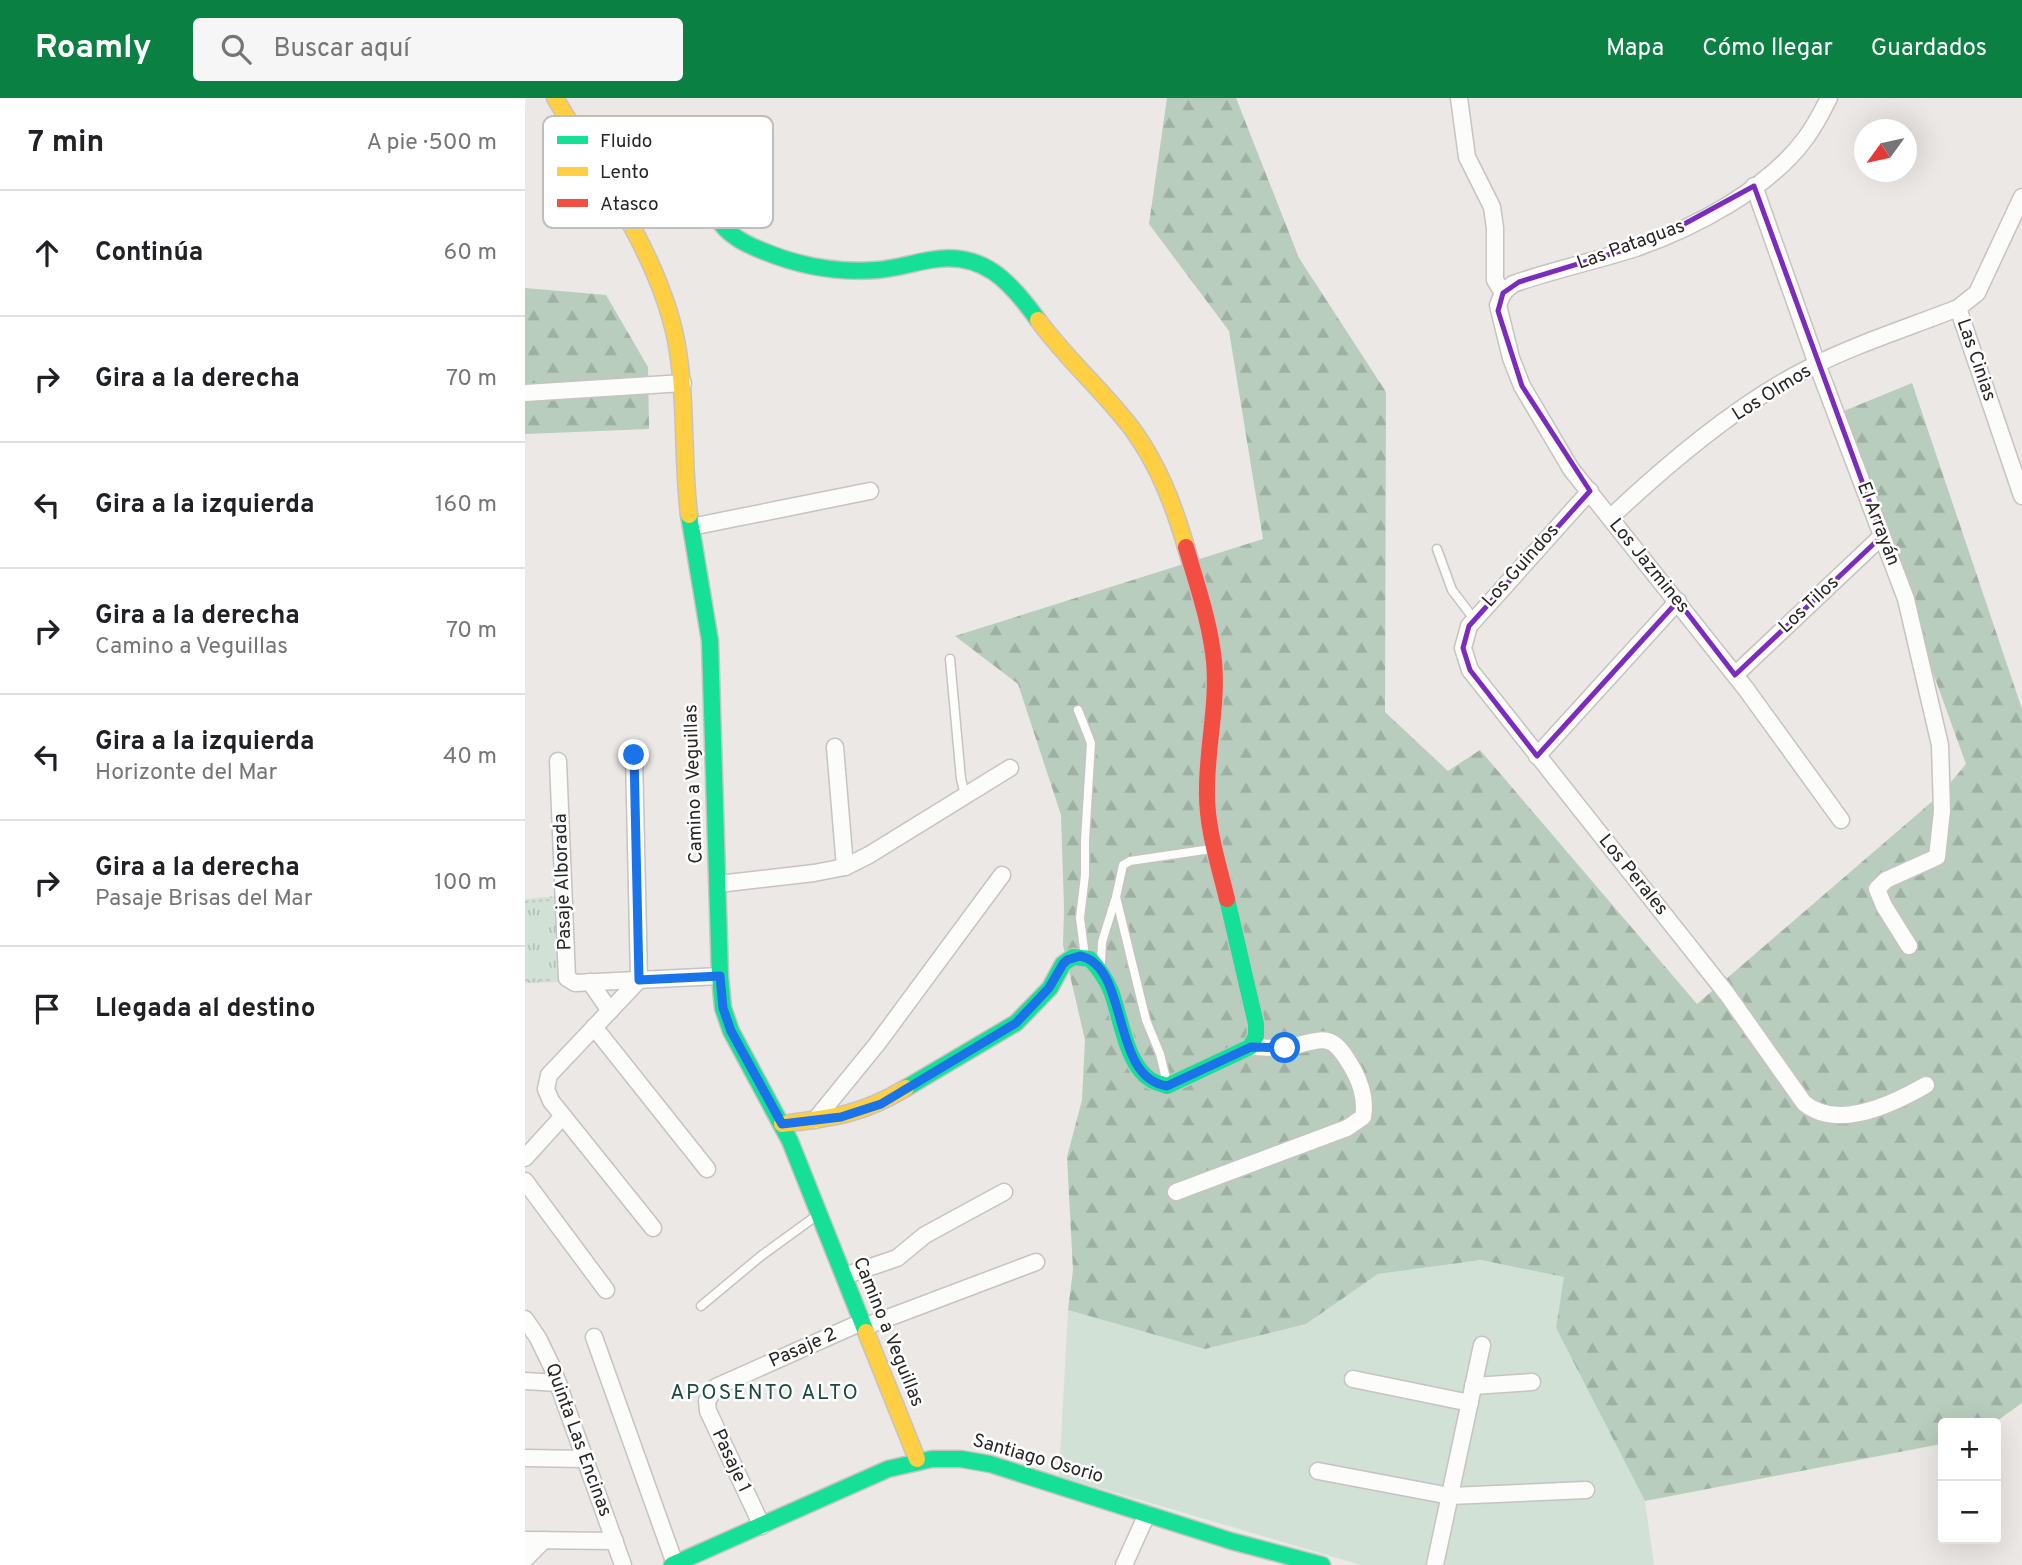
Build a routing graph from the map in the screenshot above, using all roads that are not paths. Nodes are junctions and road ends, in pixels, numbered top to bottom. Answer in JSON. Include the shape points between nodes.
{"nodes":[{"id":1,"x":555,"y":98,"type":"edge"},
{"id":2,"x":1459,"y":98,"type":"edge"},
{"id":3,"x":1829,"y":98,"type":"edge"},
{"id":4,"x":566,"y":116,"type":"edge"},
{"id":5,"x":1754,"y":186,"type":"junction"},
{"id":6,"x":2022,"y":197,"type":"edge"},
{"id":7,"x":630,"y":228,"type":"edge"},
{"id":8,"x":726,"y":228,"type":"edge"},
{"id":9,"x":1503,"y":293,"type":"junction"},
{"id":10,"x":1958,"y":308,"type":"junction"},
{"id":11,"x":1817,"y":363,"type":"junction"},
{"id":12,"x":683,"y":383,"type":"junction"},
{"id":13,"x":525,"y":393,"type":"edge"},
{"id":14,"x":1590,"y":491,"type":"junction"},
{"id":15,"x":870,"y":492,"type":"dead end"},
{"id":16,"x":2022,"y":496,"type":"edge"},
{"id":17,"x":1610,"y":518,"type":"junction"},
{"id":18,"x":691,"y":527,"type":"junction"},
{"id":19,"x":1882,"y":536,"type":"junction"},
{"id":20,"x":1437,"y":550,"type":"dead end"},
{"id":21,"x":1678,"y":601,"type":"junction"},
{"id":22,"x":1473,"y":620,"type":"junction"},
{"id":23,"x":1463,"y":648,"type":"joint"},
{"id":24,"x":950,"y":659,"type":"dead end"},
{"id":25,"x":1735,"y":675,"type":"junction"},
{"id":26,"x":1078,"y":710,"type":"dead end"},
{"id":27,"x":835,"y":747,"type":"dead end"},
{"id":28,"x":634,"y":755,"type":"dead end"},
{"id":29,"x":1537,"y":756,"type":"junction"},
{"id":30,"x":558,"y":761,"type":"dead end"},
{"id":31,"x":1010,"y":768,"type":"dead end"},
{"id":32,"x":965,"y":795,"type":"junction"},
{"id":33,"x":1842,"y":820,"type":"dead end"},
{"id":34,"x":1214,"y":848,"type":"junction"},
{"id":35,"x":845,"y":867,"type":"junction"},
{"id":36,"x":1002,"y":875,"type":"dead end"},
{"id":37,"x":718,"y":884,"type":"junction"},
{"id":38,"x":1116,"y":897,"type":"junction"},
{"id":39,"x":1909,"y":947,"type":"dead end"},
{"id":40,"x":1085,"y":957,"type":"junction"},
{"id":41,"x":1100,"y":970,"type":"junction"},
{"id":42,"x":720,"y":976,"type":"junction"},
{"id":43,"x":639,"y":980,"type":"junction"},
{"id":44,"x":590,"y":982,"type":"junction"},
{"id":45,"x":610,"y":1011,"type":"junction"},
{"id":46,"x":594,"y":1027,"type":"junction"},
{"id":47,"x":1251,"y":1047,"type":"junction"},
{"id":48,"x":1926,"y":1085,"type":"dead end"},
{"id":49,"x":1167,"y":1086,"type":"junction"},
{"id":50,"x":563,"y":1116,"type":"junction"},
{"id":51,"x":815,"y":1120,"type":"junction"},
{"id":52,"x":782,"y":1124,"type":"junction"},
{"id":53,"x":525,"y":1158,"type":"edge"},
{"id":54,"x":707,"y":1169,"type":"dead end"},
{"id":55,"x":525,"y":1181,"type":"edge"},
{"id":56,"x":1004,"y":1192,"type":"dead end"},
{"id":57,"x":1176,"y":1192,"type":"dead end"},
{"id":58,"x":819,"y":1214,"type":"junction"},
{"id":59,"x":653,"y":1228,"type":"dead end"},
{"id":60,"x":1036,"y":1262,"type":"dead end"},
{"id":61,"x":844,"y":1276,"type":"junction"},
{"id":62,"x":607,"y":1290,"type":"dead end"},
{"id":63,"x":701,"y":1306,"type":"dead end"},
{"id":64,"x":525,"y":1319,"type":"edge"},
{"id":65,"x":863,"y":1325,"type":"junction"},
{"id":66,"x":594,"y":1337,"type":"dead end"},
{"id":67,"x":1482,"y":1345,"type":"dead end"},
{"id":68,"x":1353,"y":1379,"type":"dead end"},
{"id":69,"x":525,"y":1381,"type":"edge"},
{"id":70,"x":1532,"y":1382,"type":"dead end"},
{"id":71,"x":558,"y":1383,"type":"junction"},
{"id":72,"x":1473,"y":1386,"type":"junction"},
{"id":73,"x":708,"y":1396,"type":"joint"},
{"id":74,"x":1470,"y":1403,"type":"junction"},
{"id":75,"x":525,"y":1458,"type":"edge"},
{"id":76,"x":585,"y":1459,"type":"junction"},
{"id":77,"x":917,"y":1460,"type":"junction"},
{"id":78,"x":1318,"y":1471,"type":"dead end"},
{"id":79,"x":1586,"y":1490,"type":"dead end"},
{"id":80,"x":1450,"y":1496,"type":"junction"},
{"id":81,"x":1147,"y":1514,"type":"junction"},
{"id":82,"x":762,"y":1526,"type":"junction"},
{"id":83,"x":525,"y":1539,"type":"edge"},
{"id":84,"x":544,"y":1540,"type":"junction"},
{"id":85,"x":615,"y":1541,"type":"junction"},
{"id":86,"x":525,"y":1559,"type":"edge"},
{"id":87,"x":673,"y":1564,"type":"edge"},
{"id":88,"x":623,"y":1565,"type":"edge"},
{"id":89,"x":1124,"y":1565,"type":"edge"},
{"id":90,"x":1322,"y":1565,"type":"edge"},
{"id":91,"x":1435,"y":1565,"type":"edge"}],
"edges":[{"from":1,"to":4,"type":"street","name":"Camino a Veguillas"},
{"from":2,"to":9,"type":"street","name":"Los Jazmines","via":[[1467,157],[1492,207],[1495,280]]},
{"from":3,"to":5,"type":"street","via":[[1804,141]]},
{"from":5,"to":9,"type":"street","name":"Las Pataguas","via":[[1697,222],[1653,241],[1519,282]]},
{"from":5,"to":11,"type":"street","name":"El Arrayán"},
{"from":6,"to":10,"type":"street","name":"Las Cinias","via":[[1977,293]]},
{"from":7,"to":12,"type":"street","name":"Camino a Veguillas","via":[[662,293]]},
{"from":8,"to":34,"type":"street","via":[[762,251],[802,264],[859,271],[956,257],[982,265],[1010,284],[1058,347],[1125,420],[1154,462],[1171,498],[1208,620],[1215,685],[1206,793]]},
{"from":9,"to":14,"type":"street","name":"Los Jazmines","via":[[1498,312],[1522,386],[1571,469]]},
{"from":10,"to":11,"type":"street","name":"Los Olmos"},
{"from":10,"to":16,"type":"street","name":"Las Cinias"},
{"from":11,"to":17,"type":"street","name":"Los Olmos","via":[[1693,445]]},
{"from":11,"to":19,"type":"street","name":"El Arrayán"},
{"from":12,"to":13,"type":"street"},
{"from":12,"to":18,"type":"street","name":"Camino a Veguillas"},
{"from":14,"to":17,"type":"street","name":"Los Jazmines"},
{"from":14,"to":22,"type":"street","name":"Los Guindos"},
{"from":15,"to":18,"type":"street"},
{"from":17,"to":21,"type":"street","name":"Los Jazmines"},
{"from":18,"to":37,"type":"street","name":"Camino a Veguillas","via":[[710,641]]},
{"from":19,"to":25,"type":"street","name":"Los Tilos"},
{"from":19,"to":39,"type":"street","name":"El Arrayán","via":[[1906,599],[1942,763],[1937,857],[1886,880],[1877,890]]},
{"from":20,"to":22,"type":"lane","via":[[1452,590]]},
{"from":21,"to":25,"type":"street","name":"Los Jazmines"},
{"from":21,"to":29,"type":"street"},
{"from":22,"to":23,"type":"street","name":"Los Guindos"},
{"from":23,"to":29,"type":"street","name":"Los Perales","via":[[1477,682]]},
{"from":24,"to":32,"type":"lane"},
{"from":25,"to":33,"type":"street","name":"Los Jazmines"},
{"from":26,"to":40,"type":"lane","via":[[1091,743],[1080,918]]},
{"from":27,"to":35,"type":"street"},
{"from":28,"to":43,"type":"street"},
{"from":29,"to":48,"type":"street","name":"Los Perales","via":[[1720,985],[1804,1103],[1819,1113],[1844,1114],[1888,1104]]},
{"from":30,"to":44,"type":"street","name":"Pasaje Alborada","via":[[566,975],[572,982]]},
{"from":31,"to":32,"type":"street"},
{"from":32,"to":35,"type":"street"},
{"from":34,"to":38,"type":"lane","via":[[1130,861],[1123,866]]},
{"from":34,"to":47,"type":"street","via":[[1256,1024]]},
{"from":35,"to":37,"type":"street"},
{"from":36,"to":51,"type":"street"},
{"from":37,"to":42,"type":"street","name":"Camino a Veguillas"},
{"from":38,"to":41,"type":"lane","via":[[1102,942]]},
{"from":38,"to":49,"type":"lane"},
{"from":40,"to":41,"type":"street"},
{"from":40,"to":51,"type":"street","via":[[1073,957],[1063,964],[1049,988],[1003,1033],[871,1108]]},
{"from":41,"to":49,"type":"street","via":[[1138,1068],[1153,1082]]},
{"from":42,"to":43,"type":"street"},
{"from":42,"to":52,"type":"street","name":"Camino a Veguillas","via":[[731,1031]]},
{"from":43,"to":44,"type":"street"},
{"from":43,"to":45,"type":"street"},
{"from":44,"to":45,"type":"street"},
{"from":45,"to":46,"type":"street"},
{"from":46,"to":50,"type":"street","via":[[547,1079],[547,1095]]},
{"from":46,"to":54,"type":"street"},
{"from":47,"to":49,"type":"street"},
{"from":47,"to":57,"type":"street","via":[[1285,1048],[1313,1039],[1332,1041],[1342,1049],[1356,1076],[1366,1102],[1363,1118]]},
{"from":50,"to":53,"type":"street"},
{"from":50,"to":59,"type":"street"},
{"from":51,"to":52,"type":"street"},
{"from":52,"to":58,"type":"street","name":"Camino a Veguillas"},
{"from":55,"to":62,"type":"street"},
{"from":56,"to":61,"type":"street","via":[[925,1235],[897,1258]]},
{"from":58,"to":61,"type":"street","name":"Camino a Veguillas"},
{"from":58,"to":63,"type":"lane"},
{"from":60,"to":65,"type":"street","name":"Pasaje 2"},
{"from":61,"to":65,"type":"street","name":"Camino a Veguillas"},
{"from":64,"to":71,"type":"street","name":"Quinta Las Encinas"},
{"from":65,"to":73,"type":"street","name":"Pasaje 2","via":[[716,1387]]},
{"from":65,"to":77,"type":"street","name":"Camino a Veguillas"},
{"from":66,"to":87,"type":"street"},
{"from":67,"to":72,"type":"street"},
{"from":68,"to":74,"type":"street"},
{"from":69,"to":71,"type":"street"},
{"from":70,"to":72,"type":"street"},
{"from":71,"to":76,"type":"street","name":"Quinta Las Encinas"},
{"from":72,"to":74,"type":"street"},
{"from":73,"to":82,"type":"street","name":"Pasaje 1","via":[[708,1411]]},
{"from":74,"to":80,"type":"street"},
{"from":75,"to":76,"type":"street"},
{"from":76,"to":85,"type":"street","name":"Quinta Las Encinas"},
{"from":77,"to":81,"type":"street","name":"Santiago Osorio","via":[[981,1461]]},
{"from":77,"to":82,"type":"street","name":"Santiago Osorio"},
{"from":78,"to":80,"type":"street"},
{"from":79,"to":80,"type":"street"},
{"from":80,"to":91,"type":"street"},
{"from":81,"to":89,"type":"street"},
{"from":81,"to":90,"type":"street","name":"Santiago Osorio"},
{"from":82,"to":87,"type":"street","name":"Santiago Osorio"},
{"from":83,"to":84,"type":"street"},
{"from":84,"to":85,"type":"street"},
{"from":84,"to":86,"type":"street"},
{"from":85,"to":88,"type":"street","name":"Quinta Las Encinas"}]}
